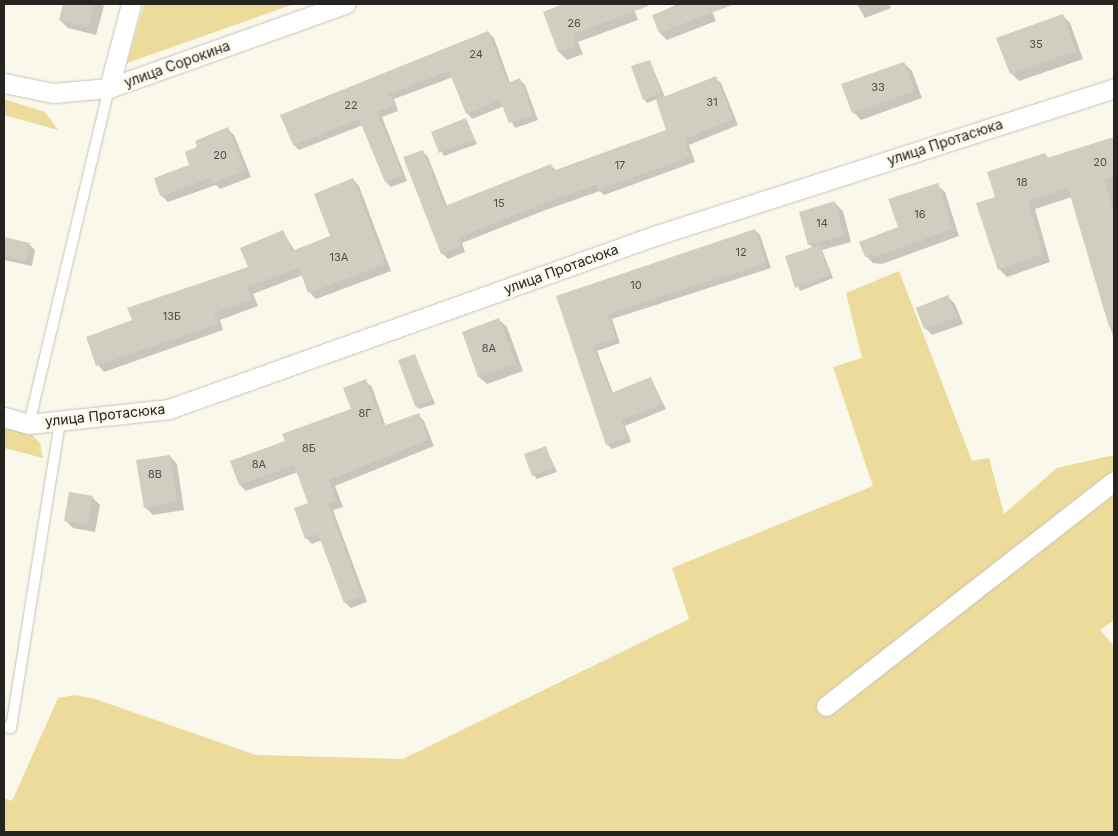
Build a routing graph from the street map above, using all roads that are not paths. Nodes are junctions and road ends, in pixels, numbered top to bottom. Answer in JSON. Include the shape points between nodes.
{"nodes":[{"id":1,"x":131,"y":4,"type":"edge"},
{"id":2,"x":344,"y":4,"type":"edge"},
{"id":3,"x":4,"y":83,"type":"edge"},
{"id":4,"x":109,"y":88,"type":"junction"},
{"id":5,"x":1114,"y":88,"type":"edge"},
{"id":6,"x":4,"y":417,"type":"edge"},
{"id":7,"x":60,"y":420,"type":"junction"},
{"id":8,"x":29,"y":424,"type":"junction"},
{"id":9,"x":1114,"y":481,"type":"edge"},
{"id":10,"x":826,"y":706,"type":"dead end"},
{"id":11,"x":4,"y":727,"type":"edge"}],
"edges":[{"from":1,"to":4,"type":"street"},
{"from":2,"to":4,"type":"street","name":"улица Сорокина"},
{"from":3,"to":4,"type":"street","name":"улица Сорокина","via":[[53,93]]},
{"from":4,"to":8,"type":"lane"},
{"from":5,"to":7,"type":"street","name":"улица Протасюка","via":[[654,236],[169,409]]},
{"from":6,"to":8,"type":"street","name":"улица Протасюка"},
{"from":7,"to":8,"type":"street","name":"улица Протасюка"},
{"from":7,"to":11,"type":"lane","via":[[11,728]]},
{"from":9,"to":10,"type":"street"}]}
